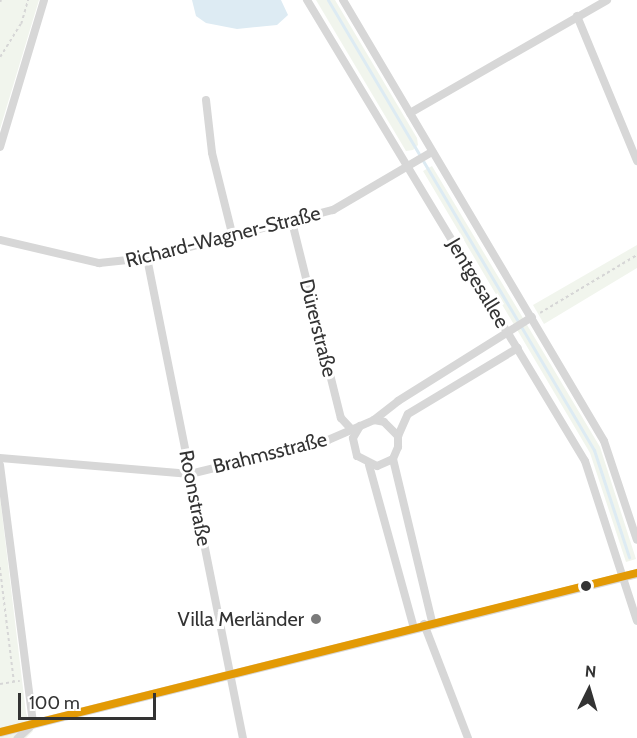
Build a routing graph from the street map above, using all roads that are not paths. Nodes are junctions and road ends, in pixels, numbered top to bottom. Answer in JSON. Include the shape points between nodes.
{"nodes":[{"id":1,"x":44,"y":0,"type":"edge"},
{"id":2,"x":307,"y":0,"type":"edge"},
{"id":3,"x":343,"y":0,"type":"edge"},
{"id":4,"x":607,"y":0,"type":"edge"},
{"id":5,"x":577,"y":16,"type":"junction"},
{"id":6,"x":206,"y":100,"type":"dead end"},
{"id":7,"x":410,"y":113,"type":"junction"},
{"id":8,"x":0,"y":147,"type":"edge"},
{"id":9,"x":432,"y":152,"type":"junction"},
{"id":10,"x":637,"y":161,"type":"edge"},
{"id":11,"x":407,"y":168,"type":"junction"},
{"id":12,"x":292,"y":222,"type":"junction"},
{"id":13,"x":233,"y":237,"type":"junction"},
{"id":14,"x":0,"y":240,"type":"edge"},
{"id":15,"x":147,"y":258,"type":"junction"},
{"id":16,"x":532,"y":317,"type":"junction"},
{"id":17,"x":508,"y":332,"type":"junction"},
{"id":18,"x":518,"y":348,"type":"junction"},
{"id":19,"x":375,"y":420,"type":"junction"},
{"id":20,"x":356,"y":428,"type":"junction"},
{"id":21,"x":398,"y":436,"type":"junction"},
{"id":22,"x":0,"y":458,"type":"edge"},
{"id":23,"x":393,"y":459,"type":"junction"},
{"id":24,"x":0,"y":465,"type":"edge"},
{"id":25,"x":369,"y":465,"type":"junction"},
{"id":26,"x":190,"y":474,"type":"junction"},
{"id":27,"x":637,"y":540,"type":"edge"},
{"id":28,"x":637,"y":573,"type":"edge"},
{"id":29,"x":623,"y":577,"type":"junction"},
{"id":30,"x":637,"y":621,"type":"edge"},
{"id":31,"x":423,"y":625,"type":"junction"},
{"id":32,"x":230,"y":673,"type":"junction"},
{"id":33,"x":33,"y":724,"type":"junction"},
{"id":34,"x":0,"y":732,"type":"edge"},
{"id":35,"x":18,"y":738,"type":"edge"},
{"id":36,"x":243,"y":738,"type":"edge"},
{"id":37,"x":468,"y":738,"type":"edge"}],
"edges":[{"from":1,"to":8,"type":"street"},
{"from":2,"to":11,"type":"street","name":"Jentgesallee"},
{"from":3,"to":7,"type":"street","name":"Jentgesallee"},
{"from":4,"to":5,"type":"street"},
{"from":5,"to":7,"type":"street"},
{"from":5,"to":10,"type":"street"},
{"from":6,"to":13,"type":"street","via":[[212,153]]},
{"from":7,"to":9,"type":"street","name":"Jentgesallee"},
{"from":9,"to":11,"type":"street","name":"Richard-Wagner-Straße"},
{"from":9,"to":16,"type":"street","name":"Jentgesallee"},
{"from":11,"to":12,"type":"street","name":"Richard-Wagner-Straße","via":[[333,210]]},
{"from":11,"to":17,"type":"street","name":"Jentgesallee"},
{"from":12,"to":13,"type":"street","name":"Richard-Wagner-Straße"},
{"from":12,"to":20,"type":"street","name":"Dürerstraße","via":[[341,418]]},
{"from":13,"to":15,"type":"street","name":"Richard-Wagner-Straße"},
{"from":14,"to":15,"type":"street","name":"Richard-Wagner-Straße","via":[[99,262]]},
{"from":15,"to":26,"type":"street","name":"Roonstraße"},
{"from":16,"to":17,"type":"street"},
{"from":16,"to":27,"type":"street","name":"Jentgesallee","via":[[604,441]]},
{"from":17,"to":18,"type":"street","name":"Jentgesallee"},
{"from":17,"to":19,"type":"street","via":[[398,401]]},
{"from":18,"to":21,"type":"street","via":[[408,414]]},
{"from":18,"to":29,"type":"street","name":"Jentgesallee","via":[[585,461]]},
{"from":19,"to":20,"type":"street"},
{"from":19,"to":21,"type":"street","via":[[384,422]]},
{"from":20,"to":25,"type":"street","via":[[353,447]]},
{"from":20,"to":26,"type":"street","name":"Brahmsstraße"},
{"from":21,"to":23,"type":"street"},
{"from":22,"to":26,"type":"street","name":"Brahmsstraße"},
{"from":23,"to":25,"type":"street","via":[[384,465]]},
{"from":23,"to":31,"type":"street"},
{"from":24,"to":33,"type":"street"},
{"from":25,"to":31,"type":"street"},
{"from":26,"to":32,"type":"street","name":"Roonstraße"},
{"from":28,"to":29,"type":"street"},
{"from":29,"to":30,"type":"street","name":"Jentgesallee"},
{"from":29,"to":31,"type":"street"},
{"from":31,"to":32,"type":"street"},
{"from":31,"to":37,"type":"street"},
{"from":32,"to":33,"type":"street"},
{"from":32,"to":36,"type":"street","name":"Roonstraße"},
{"from":33,"to":34,"type":"street"},
{"from":33,"to":35,"type":"street"}]}
